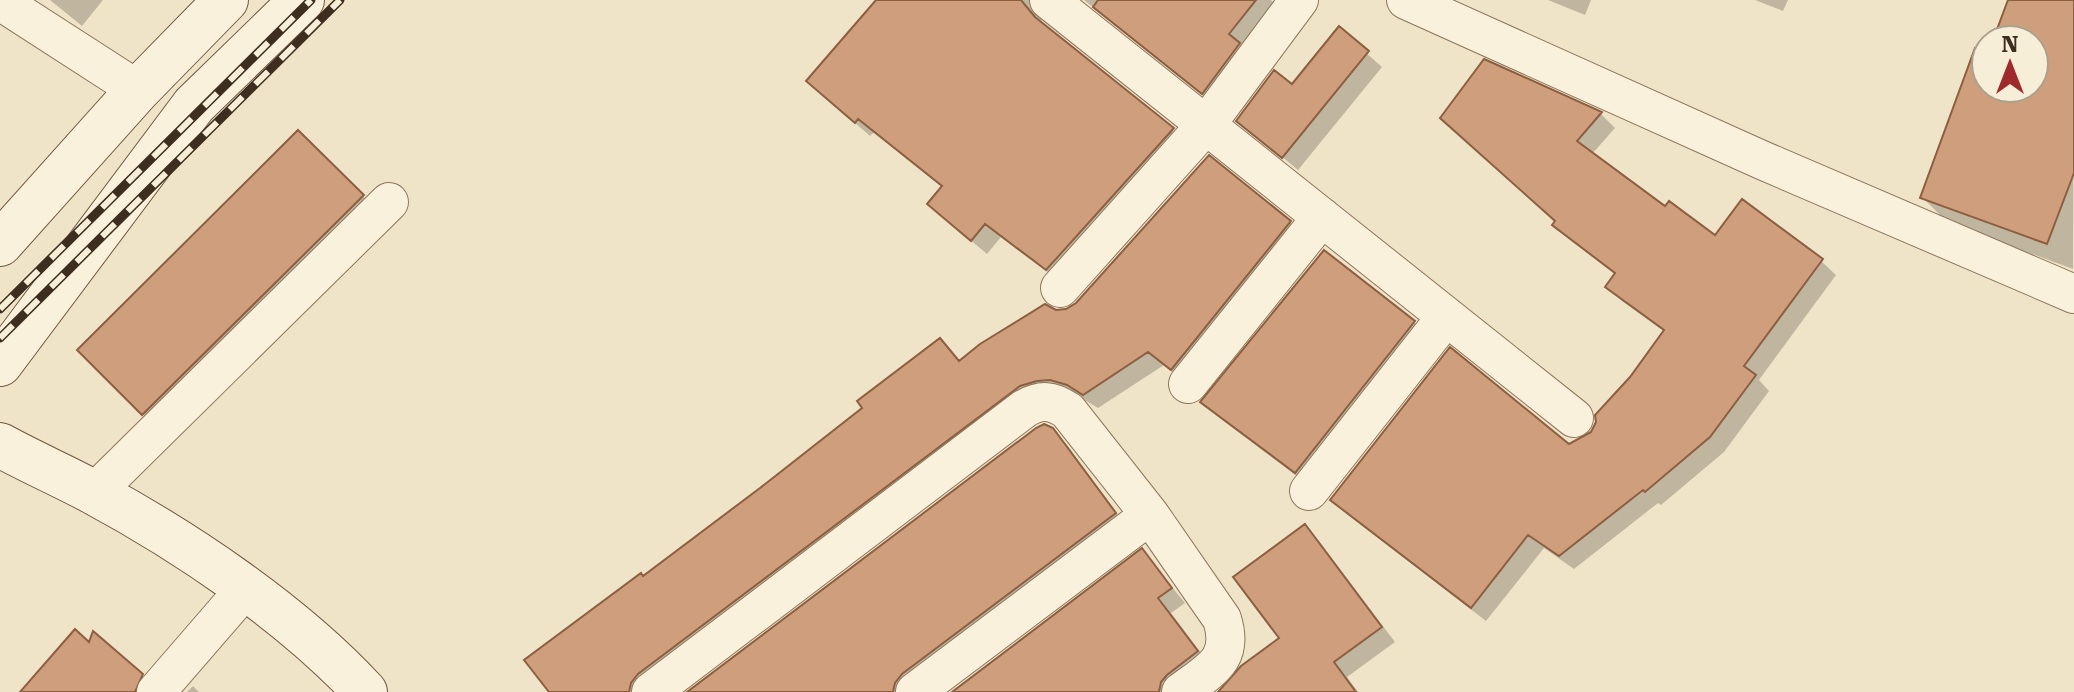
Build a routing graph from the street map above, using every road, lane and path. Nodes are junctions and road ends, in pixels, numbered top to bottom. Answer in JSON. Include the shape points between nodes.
{"nodes":[{"id":1,"x":226,"y":0,"type":"edge"},
{"id":2,"x":302,"y":0,"type":"edge"},
{"id":3,"x":1049,"y":0,"type":"edge"},
{"id":4,"x":1299,"y":0,"type":"edge"},
{"id":5,"x":1406,"y":0,"type":"edge"},
{"id":6,"x":0,"y":1,"type":"edge"},
{"id":7,"x":138,"y":90,"type":"junction"},
{"id":8,"x":1206,"y":125,"type":"junction"},
{"id":9,"x":389,"y":202,"type":"dead end"},
{"id":10,"x":1322,"y":217,"type":"junction"},
{"id":11,"x":0,"y":244,"type":"edge"},
{"id":12,"x":1060,"y":288,"type":"dead end"},
{"id":13,"x":2074,"y":294,"type":"edge"},
{"id":14,"x":1446,"y":317,"type":"junction"},
{"id":15,"x":0,"y":364,"type":"edge"},
{"id":16,"x":1188,"y":384,"type":"dead end"},
{"id":17,"x":1574,"y":418,"type":"dead end"},
{"id":18,"x":9,"y":456,"type":"edge"},
{"id":19,"x":1309,"y":491,"type":"dead end"},
{"id":20,"x":94,"y":493,"type":"junction"},
{"id":21,"x":1150,"y":515,"type":"junction"},
{"id":22,"x":246,"y":588,"type":"junction"},
{"id":23,"x":156,"y":692,"type":"edge"},
{"id":24,"x":365,"y":692,"type":"edge"},
{"id":25,"x":651,"y":692,"type":"edge"},
{"id":26,"x":915,"y":692,"type":"edge"},
{"id":27,"x":1181,"y":692,"type":"edge"}],
"edges":[{"from":1,"to":7,"type":"street"},
{"from":2,"to":15,"type":"street","via":[[194,105]]},
{"from":3,"to":8,"type":"street"},
{"from":4,"to":8,"type":"street"},
{"from":5,"to":13,"type":"street"},
{"from":6,"to":7,"type":"street"},
{"from":7,"to":11,"type":"street"},
{"from":8,"to":10,"type":"street"},
{"from":8,"to":12,"type":"street"},
{"from":9,"to":20,"type":"street"},
{"from":10,"to":14,"type":"street"},
{"from":10,"to":16,"type":"street"},
{"from":14,"to":17,"type":"street"},
{"from":14,"to":19,"type":"street"},
{"from":18,"to":20,"type":"street"},
{"from":20,"to":22,"type":"street"},
{"from":21,"to":25,"type":"street","via":[[1068,411],[1053,401],[1036,403]]},
{"from":21,"to":26,"type":"street"},
{"from":21,"to":27,"type":"street","via":[[1227,634],[1227,649],[1214,667]]},
{"from":22,"to":23,"type":"street"},
{"from":22,"to":24,"type":"street"}]}
